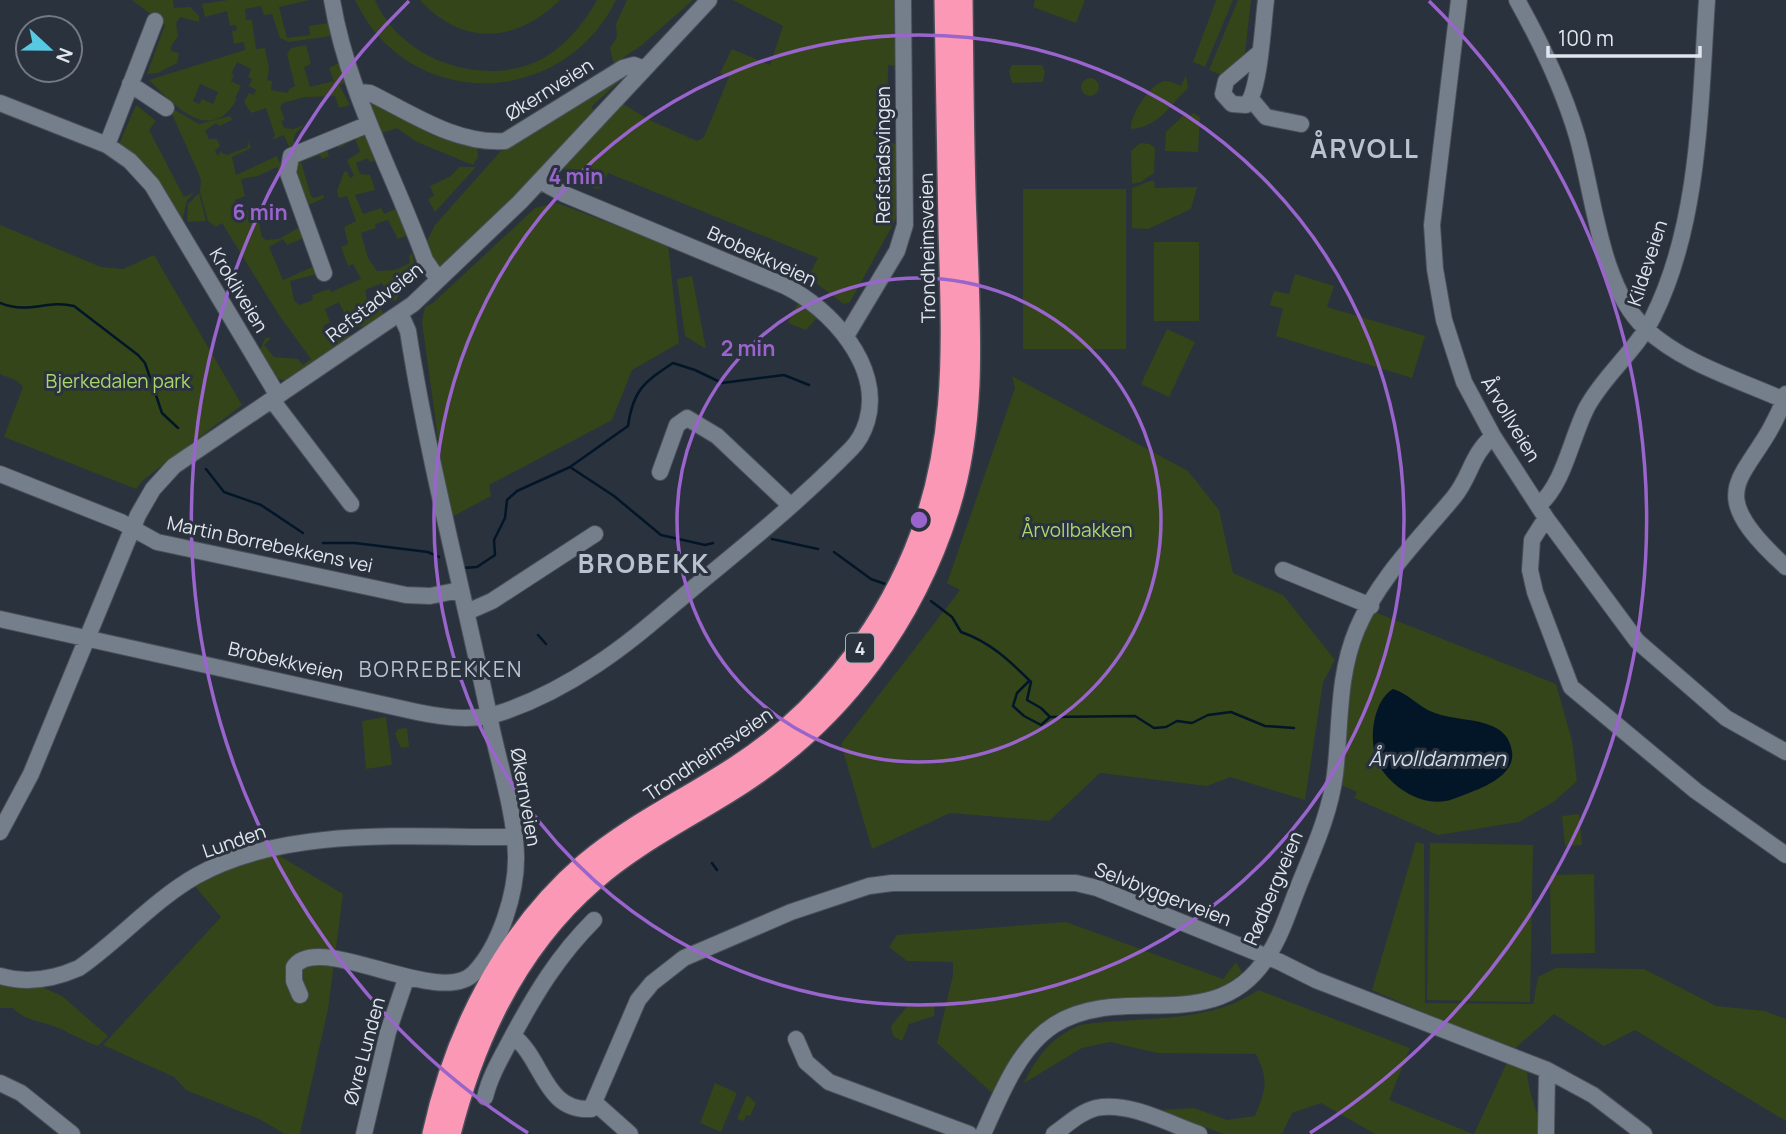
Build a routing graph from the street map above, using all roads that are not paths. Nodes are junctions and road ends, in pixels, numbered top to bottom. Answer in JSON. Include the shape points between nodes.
{"nodes":[{"id":1,"x":332,"y":0,"type":"edge"},
{"id":2,"x":709,"y":0,"type":"edge"},
{"id":3,"x":903,"y":0,"type":"edge"},
{"id":4,"x":945,"y":0,"type":"edge"},
{"id":5,"x":962,"y":0,"type":"edge"},
{"id":6,"x":1266,"y":0,"type":"edge"},
{"id":7,"x":1459,"y":0,"type":"edge"},
{"id":8,"x":1517,"y":0,"type":"edge"},
{"id":9,"x":1707,"y":0,"type":"edge"},
{"id":10,"x":155,"y":21,"type":"dead end"},
{"id":11,"x":1259,"y":53,"type":"junction"},
{"id":12,"x":644,"y":69,"type":"junction"},
{"id":13,"x":130,"y":84,"type":"junction"},
{"id":14,"x":359,"y":92,"type":"junction"},
{"id":15,"x":1251,"y":99,"type":"junction"},
{"id":16,"x":0,"y":103,"type":"edge"},
{"id":17,"x":166,"y":108,"type":"dead end"},
{"id":18,"x":369,"y":124,"type":"junction"},
{"id":19,"x":1301,"y":124,"type":"dead end"},
{"id":20,"x":107,"y":145,"type":"junction"},
{"id":21,"x":540,"y":181,"type":"junction"},
{"id":22,"x":324,"y":273,"type":"dead end"},
{"id":23,"x":438,"y":279,"type":"junction"},
{"id":24,"x":400,"y":313,"type":"junction"},
{"id":25,"x":1646,"y":329,"type":"junction"},
{"id":26,"x":846,"y":336,"type":"junction"},
{"id":27,"x":275,"y":398,"type":"junction"},
{"id":28,"x":1785,"y":398,"type":"edge"},
{"id":29,"x":1493,"y":436,"type":"junction"},
{"id":30,"x":660,"y":472,"type":"dead end"},
{"id":31,"x":0,"y":474,"type":"edge"},
{"id":32,"x":351,"y":504,"type":"dead end"},
{"id":33,"x":790,"y":505,"type":"junction"},
{"id":34,"x":1543,"y":511,"type":"junction"},
{"id":35,"x":132,"y":529,"type":"junction"},
{"id":36,"x":595,"y":534,"type":"dead end"},
{"id":37,"x":1786,"y":567,"type":"edge"},
{"id":38,"x":1283,"y":570,"type":"dead end"},
{"id":39,"x":460,"y":590,"type":"junction"},
{"id":40,"x":1371,"y":606,"type":"junction"},
{"id":41,"x":467,"y":612,"type":"junction"},
{"id":42,"x":0,"y":619,"type":"edge"},
{"id":43,"x":88,"y":639,"type":"junction"},
{"id":44,"x":490,"y":716,"type":"junction"},
{"id":45,"x":1786,"y":752,"type":"edge"},
{"id":46,"x":0,"y":832,"type":"edge"},
{"id":47,"x":515,"y":837,"type":"junction"},
{"id":48,"x":1786,"y":855,"type":"edge"},
{"id":49,"x":594,"y":920,"type":"dead end"},
{"id":50,"x":1267,"y":957,"type":"junction"},
{"id":51,"x":0,"y":976,"type":"edge"},
{"id":52,"x":406,"y":979,"type":"junction"},
{"id":53,"x":467,"y":979,"type":"joint"},
{"id":54,"x":300,"y":995,"type":"dead end"},
{"id":55,"x":513,"y":1036,"type":"junction"},
{"id":56,"x":796,"y":1039,"type":"dead end"},
{"id":57,"x":1546,"y":1070,"type":"junction"},
{"id":58,"x":0,"y":1083,"type":"edge"},
{"id":59,"x":485,"y":1097,"type":"dead end"},
{"id":60,"x":594,"y":1102,"type":"junction"},
{"id":61,"x":72,"y":1134,"type":"edge"},
{"id":62,"x":364,"y":1134,"type":"edge"},
{"id":63,"x":433,"y":1134,"type":"edge"},
{"id":64,"x":450,"y":1134,"type":"edge"},
{"id":65,"x":630,"y":1134,"type":"edge"},
{"id":66,"x":969,"y":1134,"type":"edge"},
{"id":67,"x":983,"y":1134,"type":"edge"},
{"id":68,"x":1054,"y":1134,"type":"edge"},
{"id":69,"x":1199,"y":1134,"type":"edge"},
{"id":70,"x":1546,"y":1134,"type":"edge"},
{"id":71,"x":1644,"y":1134,"type":"edge"}],
"edges":[{"from":1,"to":14,"type":"street","via":[[344,54]]},
{"from":2,"to":12,"type":"street","name":"Refstadveien"},
{"from":3,"to":26,"type":"street","name":"Refstadsvingen","via":[[905,225],[897,251]]},
{"from":4,"to":63,"type":"highway","name":"Trondheimsveien","number":"4","via":[[950,416],[934,498],[904,575],[856,653],[791,724],[738,765],[603,850],[535,915],[483,996],[454,1062]]},
{"from":5,"to":64,"type":"highway","name":"Trondheimsveien","number":"4","via":[[968,387],[955,489],[920,583],[871,663],[801,739],[745,781],[615,863],[548,927],[498,1004],[470,1069]]},
{"from":6,"to":11,"type":"street"},
{"from":7,"to":29,"type":"street","name":"Årvollveien","via":[[1435,187],[1433,248],[1446,333],[1464,382]]},
{"from":8,"to":25,"type":"street","via":[[1548,59],[1576,132],[1609,272]]},
{"from":9,"to":25,"type":"street","name":"Kildeveien","via":[[1700,123],[1688,200],[1667,279]]},
{"from":10,"to":13,"type":"street"},
{"from":11,"to":15,"type":"street"},
{"from":11,"to":15,"type":"street","via":[[1230,76],[1223,88],[1225,97],[1236,106]]},
{"from":12,"to":14,"type":"street","name":"Økernveien","via":[[634,65],[623,68],[505,141],[486,142],[445,130],[370,93]]},
{"from":12,"to":21,"type":"street","name":"Refstadveien"},
{"from":13,"to":17,"type":"street"},
{"from":13,"to":20,"type":"street"},
{"from":14,"to":18,"type":"street"},
{"from":15,"to":19,"type":"street","via":[[1266,117]]},
{"from":16,"to":20,"type":"street","name":"Krokliveien"},
{"from":18,"to":22,"type":"street","via":[[292,153],[288,173]]},
{"from":18,"to":23,"type":"street","via":[[425,260]]},
{"from":20,"to":27,"type":"street","name":"Krokliveien","via":[[152,185]]},
{"from":21,"to":23,"type":"street","name":"Refstadveien"},
{"from":21,"to":26,"type":"street","name":"Brobekkveien","via":[[791,289],[815,304]]},
{"from":23,"to":24,"type":"street","name":"Refstadveien"},
{"from":24,"to":27,"type":"street","name":"Refstadveien"},
{"from":24,"to":39,"type":"street","name":"Økernveien","via":[[408,331],[426,439]]},
{"from":25,"to":28,"type":"street","via":[[1693,360]]},
{"from":25,"to":34,"type":"street","name":"Kildeveien","via":[[1592,399]]},
{"from":26,"to":33,"type":"street","name":"Brobekkveien","via":[[867,383],[867,421],[852,448]]},
{"from":27,"to":32,"type":"street","name":"Krokliveien"},
{"from":27,"to":35,"type":"street","name":"Refstadveien","via":[[174,466],[147,497]]},
{"from":28,"to":37,"type":"street","via":[[1742,473],[1735,498],[1746,525]]},
{"from":29,"to":34,"type":"street","name":"Årvollveien"},
{"from":29,"to":40,"type":"street","name":"Rødbergveien","via":[[1477,452],[1459,490],[1404,554]]},
{"from":30,"to":33,"type":"street","via":[[677,425],[687,418],[718,436]]},
{"from":31,"to":35,"type":"street","name":"Martin Borrebekkens vei"},
{"from":33,"to":44,"type":"street","name":"Brobekkveien","via":[[598,664],[536,698]]},
{"from":34,"to":45,"type":"street","name":"Årvollveien","via":[[1637,640],[1726,718]]},
{"from":34,"to":48,"type":"street","name":"Kildeveien","via":[[1531,546],[1531,580],[1571,687],[1696,791]]},
{"from":35,"to":39,"type":"street","name":"Martin Borrebekkens vei","via":[[157,542],[406,595]]},
{"from":35,"to":43,"type":"street","name":"Refstadveien"},
{"from":36,"to":41,"type":"street","via":[[492,601]]},
{"from":38,"to":40,"type":"street"},
{"from":39,"to":41,"type":"street","name":"Økernveien"},
{"from":40,"to":50,"type":"street","name":"Rødbergveien","via":[[1358,627],[1342,679],[1335,771],[1326,814]]},
{"from":41,"to":44,"type":"street","name":"Økernveien"},
{"from":42,"to":43,"type":"street","name":"Brobekkveien"},
{"from":43,"to":44,"type":"street","name":"Brobekkveien","via":[[426,714]]},
{"from":43,"to":46,"type":"street","name":"Refstadveien","via":[[23,791]]},
{"from":44,"to":47,"type":"street","name":"Økernveien"},
{"from":47,"to":51,"type":"street","name":"Lunden","via":[[324,841],[250,854],[195,877],[79,968],[39,980]]},
{"from":47,"to":53,"type":"street","name":"Økernveien","via":[[516,867],[509,905],[480,966]]},
{"from":49,"to":55,"type":"street","via":[[556,961]]},
{"from":50,"to":57,"type":"street","name":"Selvbyggerveien"},
{"from":50,"to":60,"type":"street","name":"Selvbyggerveien","via":[[1076,883],[869,886],[791,912],[684,958],[652,983],[638,1000]]},
{"from":50,"to":67,"type":"street","name":"Rødbergveien","via":[[1244,985],[1223,997],[1093,1011],[1055,1025],[1024,1055]]},
{"from":52,"to":53,"type":"street","name":"Øvre Lunden"},
{"from":52,"to":54,"type":"street","name":"Øvre Lunden","via":[[366,966],[306,957],[293,971]]},
{"from":52,"to":62,"type":"street","name":"Øvre Lunden","via":[[388,1032]]},
{"from":55,"to":59,"type":"street"},
{"from":55,"to":60,"type":"street","via":[[556,1098],[583,1109],[591,1109]]},
{"from":56,"to":66,"type":"street","via":[[806,1062],[829,1082]]},
{"from":57,"to":70,"type":"street"},
{"from":57,"to":71,"type":"street","name":"Selvbyggerveien","via":[[1592,1095]]},
{"from":58,"to":61,"type":"street","via":[[21,1093]]},
{"from":60,"to":65,"type":"street"},
{"from":68,"to":69,"type":"street","via":[[1096,1108],[1116,1107]]}]}
